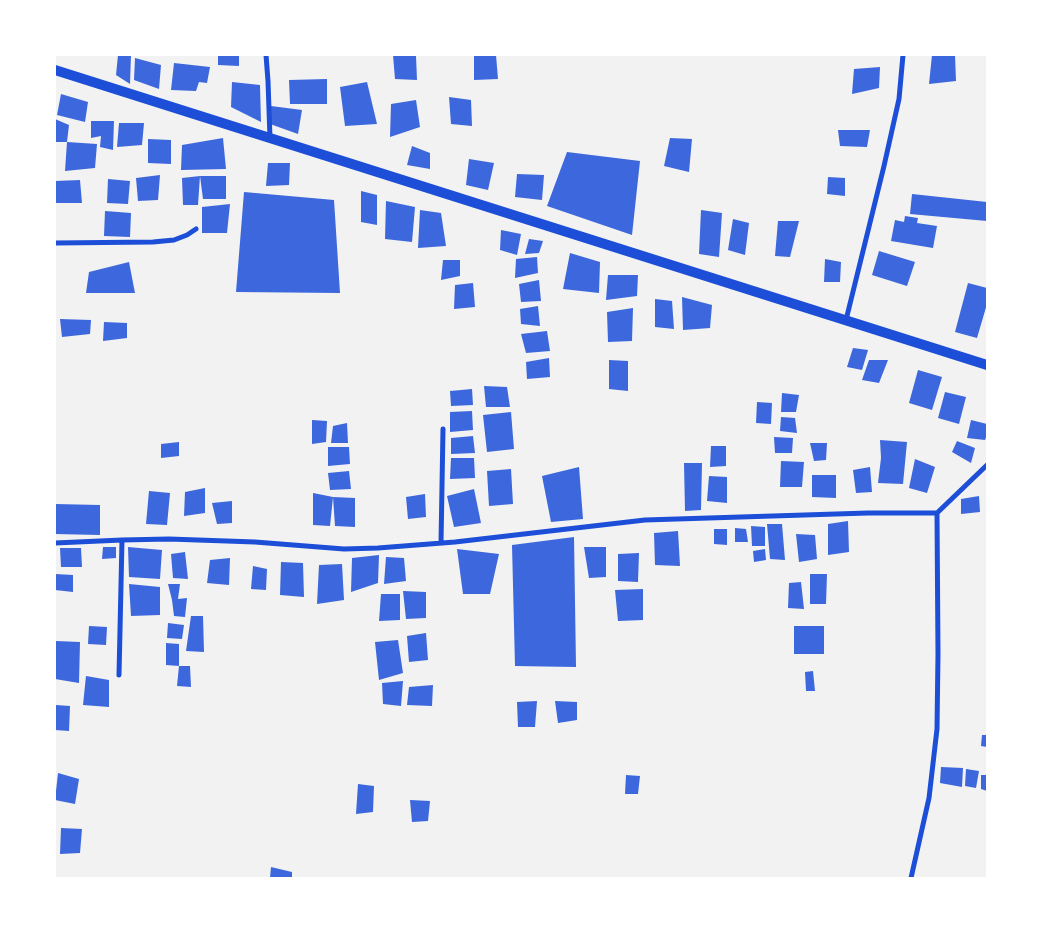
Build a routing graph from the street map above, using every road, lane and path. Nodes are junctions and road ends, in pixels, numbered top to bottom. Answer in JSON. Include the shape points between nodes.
{"nodes":[{"id":1,"x":266,"y":55,"type":"edge"},
{"id":2,"x":903,"y":55,"type":"edge"},
{"id":3,"x":55,"y":70,"type":"edge"},
{"id":4,"x":270,"y":138,"type":"junction"},
{"id":5,"x":196,"y":229,"type":"dead end"},
{"id":6,"x":55,"y":243,"type":"edge"},
{"id":7,"x":846,"y":320,"type":"junction"},
{"id":8,"x":987,"y":365,"type":"edge"},
{"id":9,"x":443,"y":429,"type":"dead end"},
{"id":10,"x":987,"y":465,"type":"edge"},
{"id":11,"x":937,"y":513,"type":"junction"},
{"id":12,"x":122,"y":540,"type":"junction"},
{"id":13,"x":55,"y":543,"type":"edge"},
{"id":14,"x":441,"y":543,"type":"junction"},
{"id":15,"x":119,"y":675,"type":"dead end"},
{"id":16,"x":911,"y":878,"type":"edge"}],
"edges":[{"from":1,"to":4,"type":"street"},
{"from":2,"to":7,"type":"street","via":[[899,98]]},
{"from":3,"to":4,"type":"main road"},
{"from":4,"to":7,"type":"main road"},
{"from":5,"to":6,"type":"street","via":[[174,240]]},
{"from":7,"to":8,"type":"main road"},
{"from":9,"to":14,"type":"street"},
{"from":10,"to":11,"type":"street"},
{"from":11,"to":14,"type":"street","via":[[645,520]]},
{"from":11,"to":16,"type":"street","via":[[937,730],[929,798]]},
{"from":12,"to":13,"type":"street"},
{"from":12,"to":14,"type":"street","via":[[255,542],[344,549]]},
{"from":12,"to":15,"type":"street"}]}
